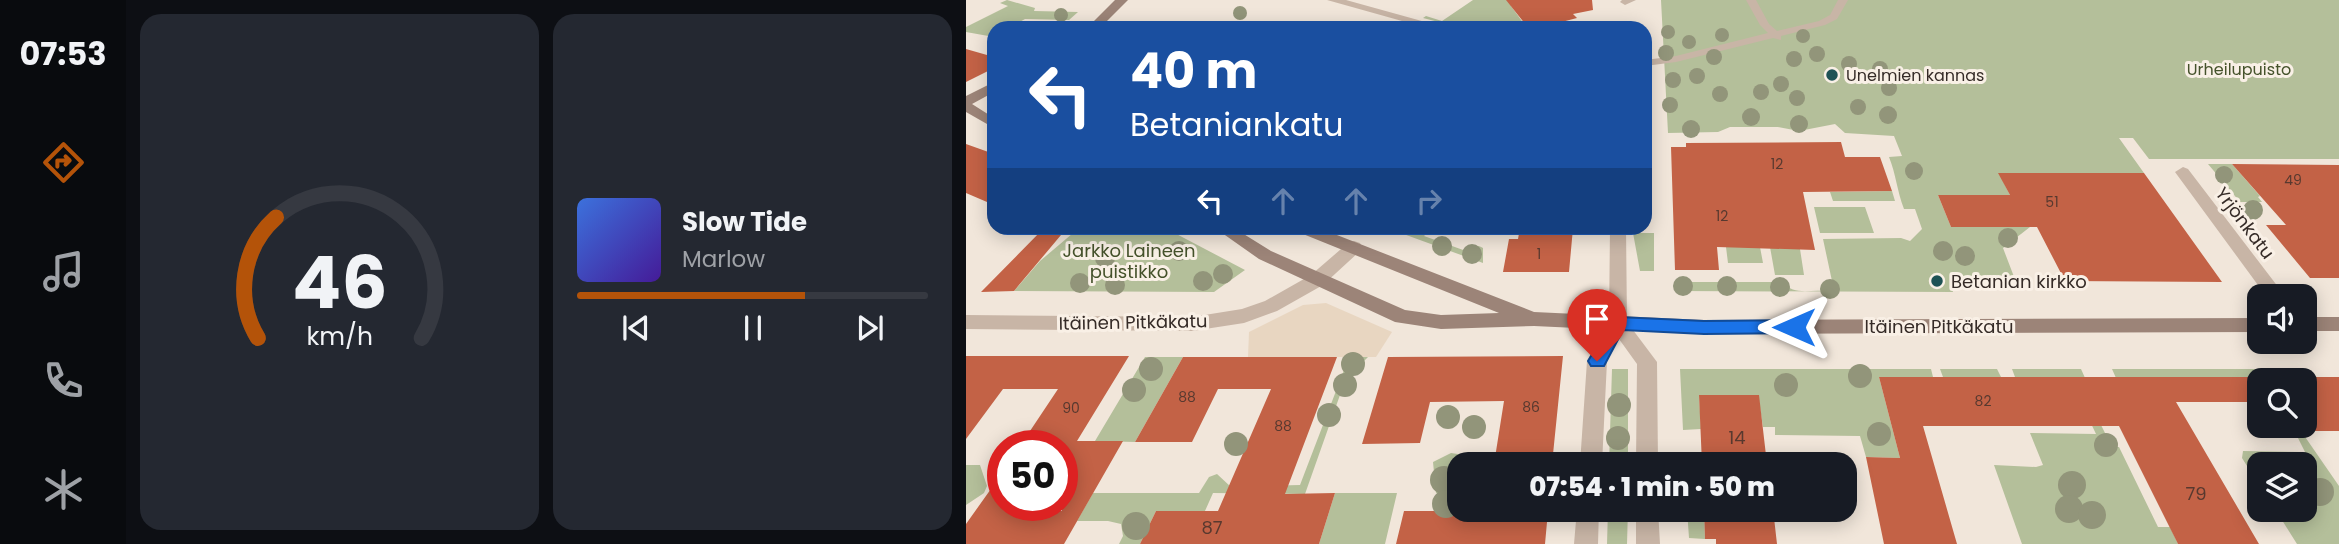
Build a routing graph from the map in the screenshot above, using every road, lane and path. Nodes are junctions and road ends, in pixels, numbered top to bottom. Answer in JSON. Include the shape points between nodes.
{"nodes":[{"id":1,"x":1122,"y":0,"type":"edge"},
{"id":2,"x":1333,"y":0,"type":"edge"},
{"id":3,"x":1751,"y":0,"type":"edge"},
{"id":4,"x":1843,"y":0,"type":"edge"},
{"id":5,"x":1100,"y":21,"type":"edge"},
{"id":6,"x":1414,"y":21,"type":"edge"},
{"id":7,"x":1777,"y":37,"type":"junction"},
{"id":8,"x":1652,"y":62,"type":"edge"},
{"id":9,"x":987,"y":90,"type":"edge"},
{"id":10,"x":987,"y":98,"type":"edge"},
{"id":11,"x":966,"y":104,"type":"edge"},
{"id":12,"x":987,"y":119,"type":"edge"},
{"id":13,"x":2183,"y":172,"type":"dead end"},
{"id":14,"x":1234,"y":235,"type":"edge"},
{"id":15,"x":1322,"y":235,"type":"edge"},
{"id":16,"x":1618,"y":235,"type":"edge"},
{"id":17,"x":1354,"y":247,"type":"junction"},
{"id":18,"x":1317,"y":280,"type":"junction"},
{"id":19,"x":2267,"y":284,"type":"edge"},
{"id":20,"x":1534,"y":319,"type":"junction"},
{"id":21,"x":966,"y":322,"type":"edge"},
{"id":22,"x":1618,"y":323,"type":"junction"},
{"id":23,"x":2317,"y":324,"type":"edge"},
{"id":24,"x":2339,"y":324,"type":"edge"},
{"id":25,"x":2247,"y":325,"type":"edge"},
{"id":26,"x":1592,"y":452,"type":"edge"},
{"id":27,"x":1647,"y":452,"type":"edge"},
{"id":28,"x":1587,"y":522,"type":"edge"},
{"id":29,"x":1647,"y":522,"type":"edge"},
{"id":30,"x":1586,"y":544,"type":"edge"},
{"id":31,"x":1647,"y":544,"type":"edge"}],
"edges":[{"from":1,"to":5,"type":"main road"},
{"from":2,"to":6,"type":"street"},
{"from":3,"to":7,"type":"lane"},
{"from":4,"to":7,"type":"lane","via":[[1834,17]]},
{"from":7,"to":8,"type":"lane"},
{"from":9,"to":11,"type":"main road"},
{"from":10,"to":11,"type":"main road"},
{"from":11,"to":12,"type":"main road"},
{"from":13,"to":19,"type":"street","name":"Yrjönkatu"},
{"from":14,"to":18,"type":"main road"},
{"from":15,"to":17,"type":"main road","name":"Itäinen Pitkäkatu"},
{"from":16,"to":22,"type":"street"},
{"from":17,"to":18,"type":"street"},
{"from":17,"to":20,"type":"main road","name":"Itäinen Pitkäkatu"},
{"from":18,"to":20,"type":"main road","name":"Itäinen Pitkäkatu","via":[[1402,317],[1441,322]]},
{"from":18,"to":21,"type":"street","name":"Itäinen Pitkäkatu","via":[[1271,306],[1220,321]]},
{"from":20,"to":22,"type":"main road","name":"Itäinen Pitkäkatu"},
{"from":22,"to":25,"type":"main road","name":"Itäinen Pitkäkatu","via":[[1704,327]]},
{"from":22,"to":26,"type":"street","via":[[1597,361]]},
{"from":22,"to":27,"type":"street","via":[[1647,362]]},
{"from":23,"to":24,"type":"main road"},
{"from":28,"to":30,"type":"street"},
{"from":29,"to":31,"type":"street"}]}
